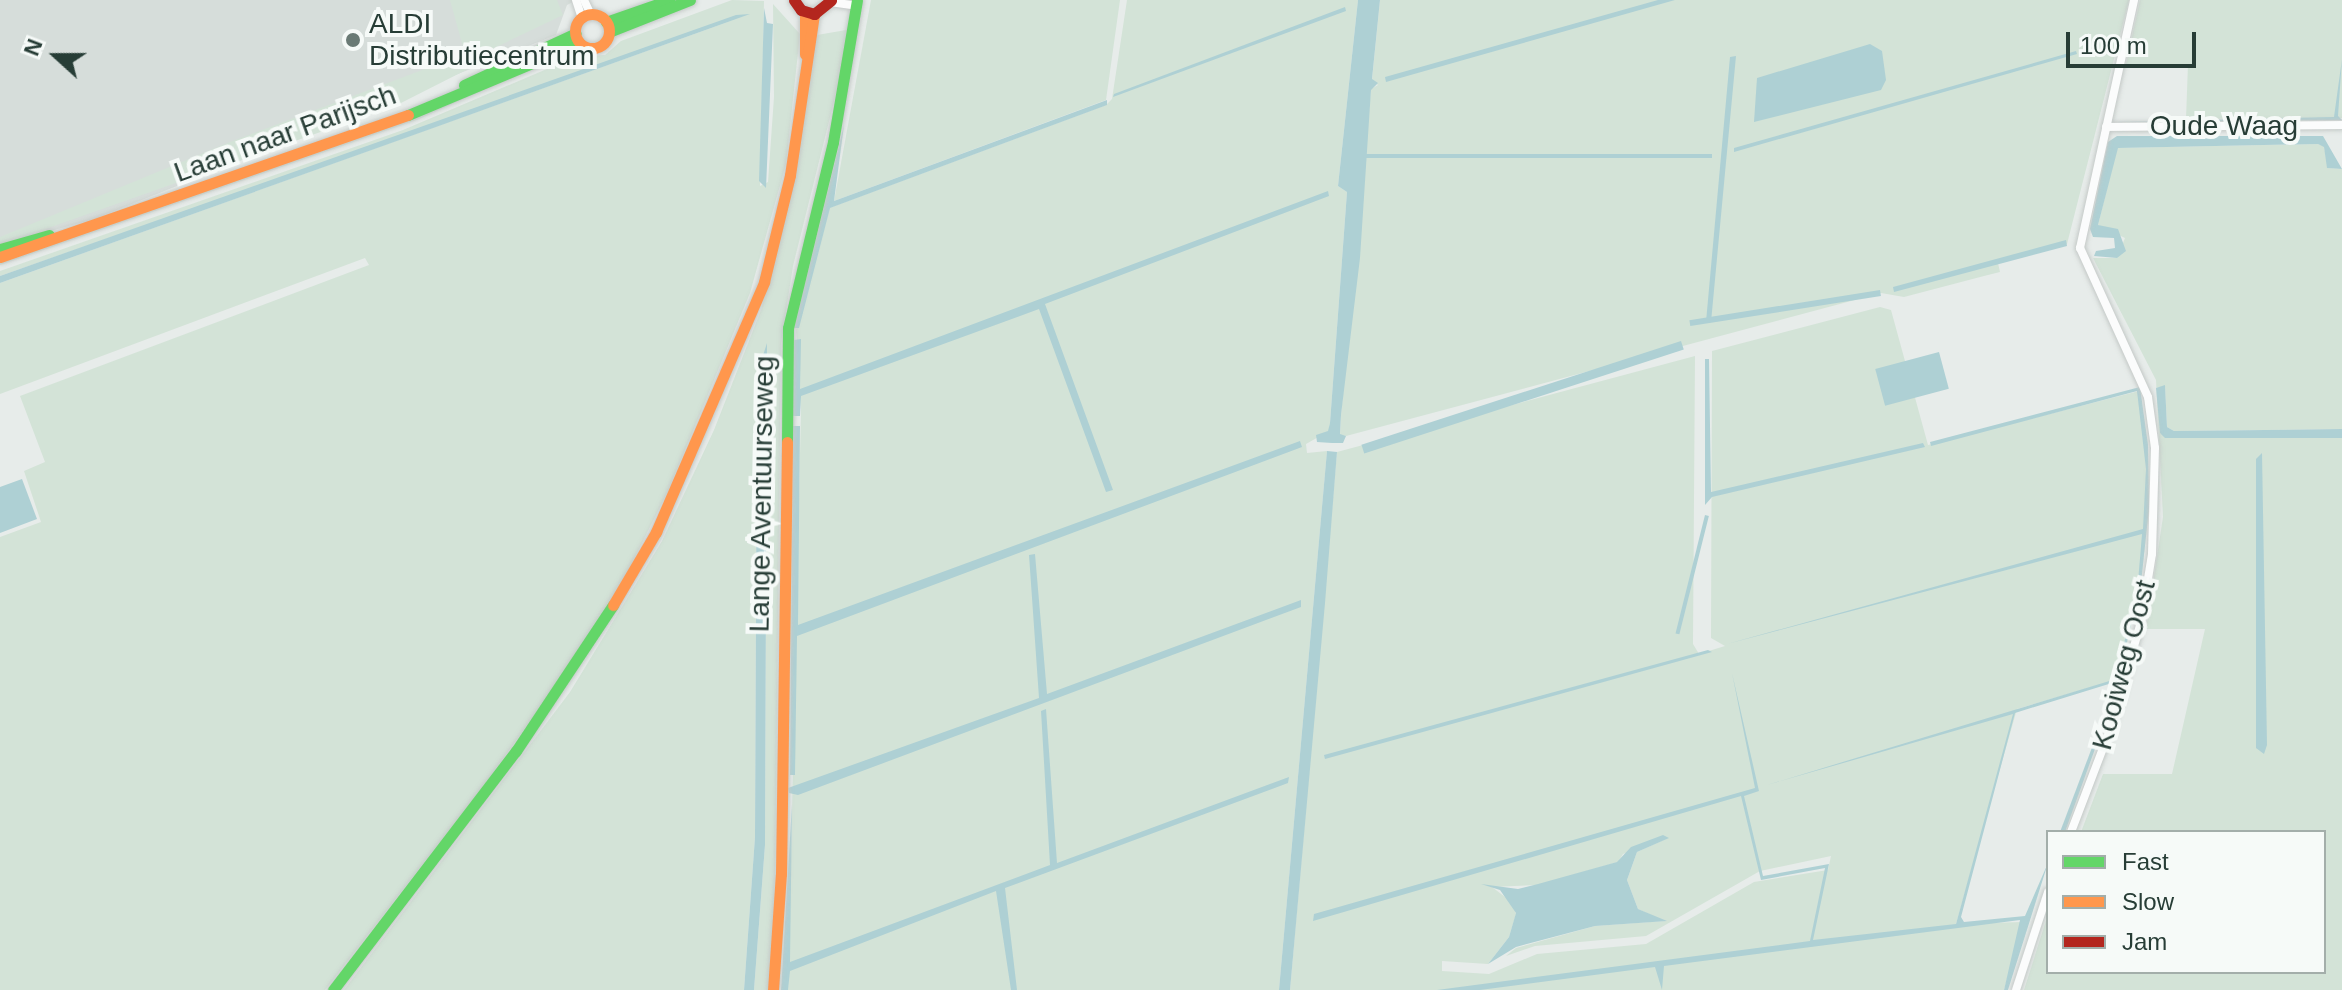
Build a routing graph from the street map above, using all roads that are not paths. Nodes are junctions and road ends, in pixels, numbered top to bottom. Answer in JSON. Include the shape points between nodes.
{"nodes":[{"id":1,"x":576,"y":0,"type":"edge"},
{"id":2,"x":584,"y":0,"type":"edge"},
{"id":3,"x":669,"y":0,"type":"edge"},
{"id":4,"x":690,"y":0,"type":"edge"},
{"id":5,"x":794,"y":0,"type":"edge"},
{"id":6,"x":2134,"y":0,"type":"edge"},
{"id":7,"x":831,"y":1,"type":"edge"},
{"id":8,"x":857,"y":3,"type":"edge"},
{"id":9,"x":810,"y":13,"type":"junction"},
{"id":10,"x":586,"y":16,"type":"junction"},
{"id":11,"x":608,"y":27,"type":"junction"},
{"id":12,"x":578,"y":38,"type":"junction"},
{"id":13,"x":2342,"y":125,"type":"edge"},
{"id":14,"x":2106,"y":127,"type":"junction"},
{"id":15,"x":0,"y":249,"type":"edge"},
{"id":16,"x":0,"y":257,"type":"edge"},
{"id":17,"x":2072,"y":830,"type":"edge"},
{"id":18,"x":2046,"y":898,"type":"edge"},
{"id":19,"x":333,"y":990,"type":"edge"},
{"id":20,"x":773,"y":990,"type":"edge"},
{"id":21,"x":2016,"y":990,"type":"edge"}],
"edges":[{"from":1,"to":10,"type":"street"},
{"from":2,"to":10,"type":"street"},
{"from":3,"to":11,"type":"street"},
{"from":4,"to":11,"type":"street"},
{"from":5,"to":9,"type":"street"},
{"from":6,"to":14,"type":"street","name":"Kooiweg Oost"},
{"from":7,"to":8,"type":"street","name":"Lange Aventuurseweg"},
{"from":7,"to":9,"type":"street"},
{"from":8,"to":20,"type":"street","name":"Lange Aventuurseweg","via":[[833,142],[788,328],[781,874]]},
{"from":9,"to":19,"type":"street","via":[[790,175],[764,282],[656,532],[592,641],[516,751]]},
{"from":10,"to":11,"type":"street"},
{"from":10,"to":12,"type":"street"},
{"from":11,"to":12,"type":"street","via":[[598,47]]},
{"from":12,"to":15,"type":"street","name":"Laan naar Parijsch","via":[[429,100]]},
{"from":12,"to":16,"type":"street","name":"Laan naar Parijsch","via":[[415,113]]},
{"from":13,"to":14,"type":"street","name":"Oude Waag"},
{"from":14,"to":17,"type":"street","name":"Kooiweg Oost","via":[[2080,248],[2148,397],[2155,448],[2152,554],[2141,622],[2110,730]]},
{"from":18,"to":21,"type":"street"}]}
